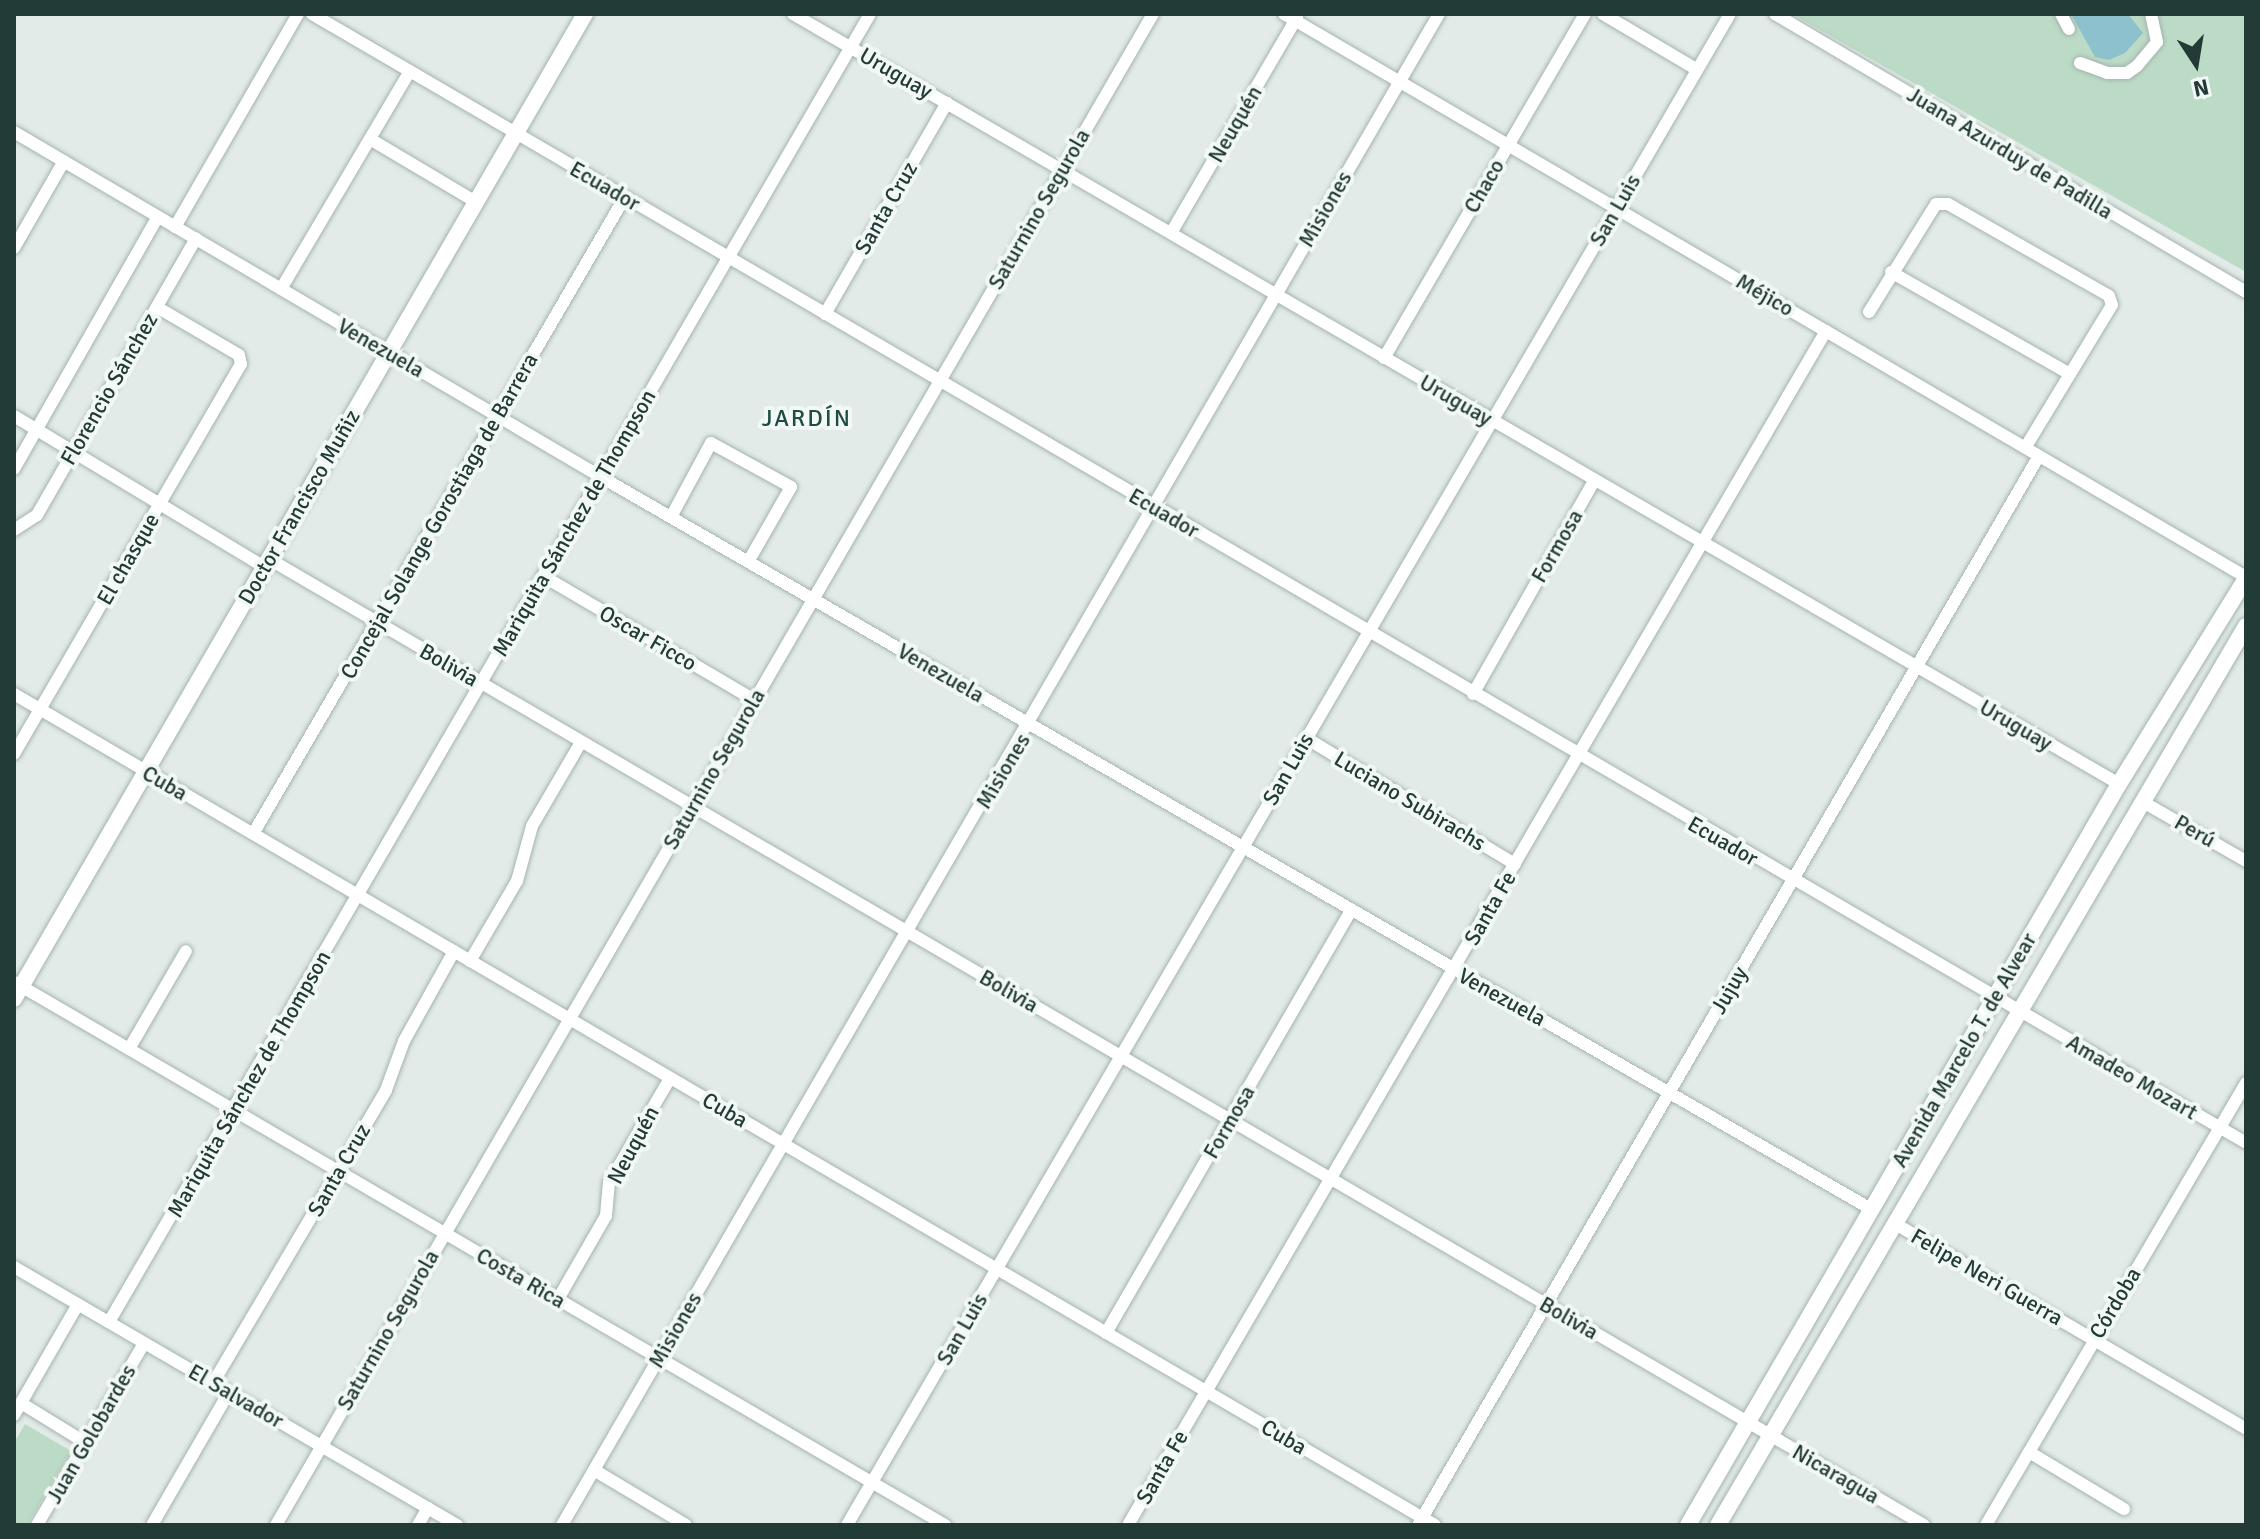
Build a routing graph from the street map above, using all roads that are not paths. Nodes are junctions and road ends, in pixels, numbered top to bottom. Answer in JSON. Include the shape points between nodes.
{"nodes":[{"id":1,"x":298,"y":14,"type":"edge"},
{"id":2,"x":312,"y":14,"type":"edge"},
{"id":3,"x":585,"y":14,"type":"edge"},
{"id":4,"x":793,"y":14,"type":"edge"},
{"id":5,"x":870,"y":14,"type":"edge"},
{"id":6,"x":1153,"y":14,"type":"edge"},
{"id":7,"x":1439,"y":14,"type":"edge"},
{"id":8,"x":1585,"y":14,"type":"edge"},
{"id":9,"x":1603,"y":14,"type":"edge"},
{"id":10,"x":1730,"y":14,"type":"edge"},
{"id":11,"x":1775,"y":14,"type":"edge"},
{"id":12,"x":2061,"y":14,"type":"edge"},
{"id":13,"x":2151,"y":14,"type":"edge"},
{"id":14,"x":1293,"y":16,"type":"edge"},
{"id":15,"x":2069,"y":29,"type":"dead end"},
{"id":16,"x":851,"y":47,"type":"junction"},
{"id":17,"x":2080,"y":63,"type":"dead end"},
{"id":18,"x":1696,"y":69,"type":"junction"},
{"id":19,"x":410,"y":71,"type":"junction"},
{"id":20,"x":1399,"y":82,"type":"junction"},
{"id":21,"x":947,"y":103,"type":"junction"},
{"id":22,"x":14,"y":132,"type":"edge"},
{"id":23,"x":516,"y":134,"type":"junction"},
{"id":24,"x":370,"y":139,"type":"junction"},
{"id":25,"x":1508,"y":145,"type":"junction"},
{"id":26,"x":64,"y":161,"type":"junction"},
{"id":27,"x":1062,"y":170,"type":"junction"},
{"id":28,"x":625,"y":197,"type":"junction"},
{"id":29,"x":476,"y":202,"type":"junction"},
{"id":30,"x":1616,"y":209,"type":"junction"},
{"id":31,"x":158,"y":217,"type":"junction"},
{"id":32,"x":175,"y":227,"type":"junction"},
{"id":33,"x":1171,"y":233,"type":"junction"},
{"id":34,"x":196,"y":239,"type":"junction"},
{"id":35,"x":14,"y":248,"type":"edge"},
{"id":36,"x":729,"y":258,"type":"junction"},
{"id":37,"x":1891,"y":272,"type":"junction"},
{"id":38,"x":281,"y":289,"type":"junction"},
{"id":39,"x":2246,"y":292,"type":"edge"},
{"id":40,"x":1276,"y":295,"type":"junction"},
{"id":41,"x":157,"y":307,"type":"junction"},
{"id":42,"x":1869,"y":312,"type":"dead end"},
{"id":43,"x":825,"y":314,"type":"junction"},
{"id":44,"x":1826,"y":331,"type":"junction"},
{"id":45,"x":389,"y":352,"type":"junction"},
{"id":46,"x":1384,"y":358,"type":"junction"},
{"id":47,"x":2070,"y":374,"type":"junction"},
{"id":48,"x":939,"y":382,"type":"junction"},
{"id":49,"x":14,"y":416,"type":"edge"},
{"id":50,"x":497,"y":416,"type":"junction"},
{"id":51,"x":1492,"y":421,"type":"junction"},
{"id":52,"x":36,"y":429,"type":"junction"},
{"id":53,"x":2025,"y":448,"type":"junction"},
{"id":54,"x":73,"y":452,"type":"junction"},
{"id":55,"x":2039,"y":456,"type":"junction"},
{"id":56,"x":14,"y":469,"type":"edge"},
{"id":57,"x":601,"y":477,"type":"junction"},
{"id":58,"x":1594,"y":481,"type":"junction"},
{"id":59,"x":160,"y":504,"type":"junction"},
{"id":60,"x":1155,"y":508,"type":"junction"},
{"id":61,"x":671,"y":517,"type":"junction"},
{"id":62,"x":14,"y":530,"type":"edge"},
{"id":63,"x":1702,"y":544,"type":"junction"},
{"id":64,"x":748,"y":562,"type":"junction"},
{"id":65,"x":266,"y":563,"type":"junction"},
{"id":66,"x":543,"y":576,"type":"junction"},
{"id":67,"x":2246,"y":577,"type":"edge"},
{"id":68,"x":813,"y":599,"type":"junction"},
{"id":69,"x":376,"y":622,"type":"junction"},
{"id":70,"x":2246,"y":626,"type":"edge"},
{"id":71,"x":1369,"y":633,"type":"junction"},
{"id":72,"x":1917,"y":667,"type":"junction"},
{"id":73,"x":481,"y":684,"type":"junction"},
{"id":74,"x":14,"y":694,"type":"edge"},
{"id":75,"x":1473,"y":694,"type":"junction"},
{"id":76,"x":754,"y":700,"type":"junction"},
{"id":77,"x":40,"y":710,"type":"junction"},
{"id":78,"x":1030,"y":725,"type":"junction"},
{"id":79,"x":1306,"y":738,"type":"junction"},
{"id":80,"x":581,"y":742,"type":"junction"},
{"id":81,"x":14,"y":754,"type":"edge"},
{"id":82,"x":1580,"y":757,"type":"junction"},
{"id":83,"x":145,"y":771,"type":"junction"},
{"id":84,"x":2119,"y":784,"type":"junction"},
{"id":85,"x":2143,"y":802,"type":"junction"},
{"id":86,"x":692,"y":807,"type":"junction"},
{"id":87,"x":253,"y":834,"type":"junction"},
{"id":88,"x":1243,"y":848,"type":"junction"},
{"id":89,"x":2246,"y":861,"type":"edge"},
{"id":90,"x":1515,"y":864,"type":"junction"},
{"id":91,"x":1792,"y":881,"type":"junction"},
{"id":92,"x":358,"y":896,"type":"junction"},
{"id":93,"x":1351,"y":910,"type":"junction"},
{"id":94,"x":906,"y":932,"type":"junction"},
{"id":95,"x":186,"y":951,"type":"dead end"},
{"id":96,"x":454,"y":951,"type":"junction"},
{"id":97,"x":470,"y":961,"type":"junction"},
{"id":98,"x":1454,"y":970,"type":"junction"},
{"id":99,"x":17,"y":989,"type":"edge"},
{"id":100,"x":1994,"y":996,"type":"junction"},
{"id":101,"x":2018,"y":1010,"type":"junction"},
{"id":102,"x":569,"y":1019,"type":"junction"},
{"id":103,"x":129,"y":1049,"type":"junction"},
{"id":104,"x":1121,"y":1057,"type":"junction"},
{"id":105,"x":670,"y":1078,"type":"junction"},
{"id":106,"x":2246,"y":1083,"type":"edge"},
{"id":107,"x":1670,"y":1092,"type":"junction"},
{"id":108,"x":234,"y":1110,"type":"junction"},
{"id":109,"x":1229,"y":1120,"type":"junction"},
{"id":110,"x":2220,"y":1128,"type":"junction"},
{"id":111,"x":2246,"y":1143,"type":"edge"},
{"id":112,"x":783,"y":1144,"type":"junction"},
{"id":113,"x":339,"y":1171,"type":"junction"},
{"id":114,"x":1330,"y":1179,"type":"junction"},
{"id":115,"x":1871,"y":1209,"type":"junction"},
{"id":116,"x":1894,"y":1223,"type":"junction"},
{"id":117,"x":445,"y":1233,"type":"junction"},
{"id":118,"x":14,"y":1267,"type":"edge"},
{"id":119,"x":997,"y":1269,"type":"junction"},
{"id":120,"x":558,"y":1299,"type":"junction"},
{"id":121,"x":78,"y":1304,"type":"junction"},
{"id":122,"x":1546,"y":1305,"type":"junction"},
{"id":123,"x":109,"y":1322,"type":"junction"},
{"id":124,"x":1106,"y":1333,"type":"junction"},
{"id":125,"x":2094,"y":1339,"type":"junction"},
{"id":126,"x":144,"y":1343,"type":"junction"},
{"id":127,"x":659,"y":1358,"type":"junction"},
{"id":128,"x":213,"y":1383,"type":"junction"},
{"id":129,"x":1206,"y":1391,"type":"junction"},
{"id":130,"x":229,"y":1392,"type":"junction"},
{"id":131,"x":17,"y":1409,"type":"edge"},
{"id":132,"x":1749,"y":1423,"type":"junction"},
{"id":133,"x":2246,"y":1429,"type":"edge"},
{"id":134,"x":1770,"y":1436,"type":"junction"},
{"id":135,"x":86,"y":1443,"type":"junction"},
{"id":136,"x":321,"y":1446,"type":"junction"},
{"id":137,"x":2029,"y":1452,"type":"junction"},
{"id":138,"x":594,"y":1470,"type":"junction"},
{"id":139,"x":872,"y":1482,"type":"junction"},
{"id":140,"x":428,"y":1508,"type":"junction"},
{"id":141,"x":2124,"y":1509,"type":"dead end"},
{"id":142,"x":1421,"y":1521,"type":"edge"},
{"id":143,"x":37,"y":1525,"type":"edge"},
{"id":144,"x":152,"y":1525,"type":"edge"},
{"id":145,"x":276,"y":1525,"type":"edge"},
{"id":146,"x":418,"y":1525,"type":"edge"},
{"id":147,"x":457,"y":1525,"type":"edge"},
{"id":148,"x":562,"y":1525,"type":"edge"},
{"id":149,"x":686,"y":1525,"type":"edge"},
{"id":150,"x":847,"y":1525,"type":"edge"},
{"id":151,"x":945,"y":1525,"type":"edge"},
{"id":152,"x":1128,"y":1525,"type":"edge"},
{"id":153,"x":1435,"y":1525,"type":"edge"},
{"id":154,"x":1688,"y":1525,"type":"edge"},
{"id":155,"x":1718,"y":1525,"type":"edge"},
{"id":156,"x":1924,"y":1525,"type":"edge"},
{"id":157,"x":1986,"y":1525,"type":"edge"}],
"edges":[{"from":1,"to":32,"type":"street"},
{"from":2,"to":19,"type":"street","name":"Ecuador"},
{"from":3,"to":23,"type":"main road","name":"Doctor Francisco Muñiz"},
{"from":4,"to":16,"type":"street","name":"Uruguay"},
{"from":5,"to":16,"type":"street","name":"Mariquita Sánchez de Thompson"},
{"from":6,"to":27,"type":"street","name":"Saturnino Segurola"},
{"from":7,"to":20,"type":"street","name":"Misiones"},
{"from":8,"to":25,"type":"street","name":"Chaco"},
{"from":9,"to":18,"type":"street"},
{"from":10,"to":18,"type":"street","name":"San Luis"},
{"from":11,"to":39,"type":"street","name":"Juana Azurduy de Padilla"},
{"from":12,"to":15,"type":"street"},
{"from":13,"to":17,"type":"street","via":[[2157,42],[2127,73],[2107,73]]},
{"from":14,"to":20,"type":"street","name":"Méjico"},
{"from":14,"to":33,"type":"street","name":"Neuquén"},
{"from":16,"to":21,"type":"street","name":"Uruguay"},
{"from":16,"to":36,"type":"street","name":"Mariquita Sánchez de Thompson"},
{"from":18,"to":30,"type":"street","name":"San Luis"},
{"from":19,"to":23,"type":"street","name":"Ecuador"},
{"from":19,"to":24,"type":"street"},
{"from":20,"to":25,"type":"street","name":"Méjico"},
{"from":20,"to":40,"type":"street","name":"Misiones"},
{"from":21,"to":27,"type":"street","name":"Uruguay"},
{"from":21,"to":43,"type":"street","name":"Santa Cruz"},
{"from":22,"to":26,"type":"street","name":"Venezuela"},
{"from":23,"to":28,"type":"street","name":"Ecuador"},
{"from":23,"to":29,"type":"main road","name":"Doctor Francisco Muñiz"},
{"from":24,"to":29,"type":"street"},
{"from":24,"to":38,"type":"street"},
{"from":25,"to":30,"type":"street","name":"Méjico"},
{"from":25,"to":46,"type":"street","name":"Chaco"},
{"from":26,"to":31,"type":"street","name":"Venezuela"},
{"from":26,"to":35,"type":"street"},
{"from":27,"to":33,"type":"street","name":"Uruguay"},
{"from":27,"to":48,"type":"street","name":"Saturnino Segurola"},
{"from":28,"to":36,"type":"street","name":"Ecuador"},
{"from":28,"to":50,"type":"street","name":"Concejal Solange Gorostiaga de Barrera"},
{"from":29,"to":45,"type":"main road","name":"Doctor Francisco Muñiz"},
{"from":30,"to":44,"type":"street","name":"Méjico"},
{"from":30,"to":51,"type":"street","name":"San Luis"},
{"from":31,"to":32,"type":"street","name":"Venezuela"},
{"from":31,"to":52,"type":"street","name":"Florencio Sánchez"},
{"from":32,"to":34,"type":"street","name":"Venezuela"},
{"from":33,"to":40,"type":"street","name":"Uruguay"},
{"from":34,"to":38,"type":"street","name":"Venezuela"},
{"from":34,"to":41,"type":"street","name":"Florencio Sánchez"},
{"from":36,"to":43,"type":"street","name":"Ecuador"},
{"from":36,"to":57,"type":"street","name":"Mariquita Sánchez de Thompson"},
{"from":37,"to":42,"type":"street"},
{"from":37,"to":47,"type":"street"},
{"from":37,"to":47,"type":"street","via":[[1936,204],[1961,211],[2109,296],[2112,305]]},
{"from":38,"to":45,"type":"street","name":"Venezuela"},
{"from":40,"to":46,"type":"street","name":"Uruguay"},
{"from":40,"to":60,"type":"street","name":"Misiones"},
{"from":41,"to":54,"type":"street","name":"Florencio Sánchez"},
{"from":41,"to":59,"type":"street","name":"El chasque","via":[[239,355],[241,364]]},
{"from":43,"to":48,"type":"street","name":"Ecuador"},
{"from":44,"to":53,"type":"street","name":"Méjico"},
{"from":44,"to":63,"type":"street","name":"Santa Fe"},
{"from":45,"to":50,"type":"street","name":"Venezuela"},
{"from":45,"to":65,"type":"main road","name":"Doctor Francisco Muñiz"},
{"from":46,"to":51,"type":"street","name":"Uruguay"},
{"from":47,"to":53,"type":"street"},
{"from":48,"to":60,"type":"street","name":"Ecuador"},
{"from":48,"to":68,"type":"street","name":"Saturnino Segurola"},
{"from":49,"to":52,"type":"street","name":"Bolivia"},
{"from":50,"to":57,"type":"street","name":"Venezuela"},
{"from":50,"to":69,"type":"street","name":"Concejal Solange Gorostiaga de Barrera"},
{"from":51,"to":58,"type":"street","name":"Uruguay"},
{"from":51,"to":71,"type":"street","name":"San Luis"},
{"from":52,"to":54,"type":"street","name":"Bolivia"},
{"from":52,"to":56,"type":"street","name":"Florencio Sánchez"},
{"from":53,"to":55,"type":"street","name":"Méjico"},
{"from":54,"to":59,"type":"street","name":"Bolivia"},
{"from":54,"to":62,"type":"street","name":"Florencio Sánchez","via":[[37,515]]},
{"from":55,"to":67,"type":"street","name":"Méjico"},
{"from":55,"to":72,"type":"street","name":"Jujuy"},
{"from":57,"to":61,"type":"street","name":"Venezuela"},
{"from":57,"to":66,"type":"street","name":"Mariquita Sánchez de Thompson"},
{"from":58,"to":63,"type":"street","name":"Uruguay"},
{"from":58,"to":75,"type":"street","name":"Formosa"},
{"from":59,"to":65,"type":"street","name":"Bolivia"},
{"from":59,"to":77,"type":"street","name":"El chasque"},
{"from":60,"to":71,"type":"street","name":"Ecuador"},
{"from":60,"to":78,"type":"street","name":"Misiones"},
{"from":61,"to":64,"type":"street","name":"Venezuela"},
{"from":61,"to":64,"type":"street","via":[[711,443],[791,487]]},
{"from":63,"to":72,"type":"street","name":"Uruguay"},
{"from":63,"to":82,"type":"street","name":"Santa Fe"},
{"from":64,"to":68,"type":"street","name":"Venezuela"},
{"from":65,"to":69,"type":"street","name":"Bolivia"},
{"from":65,"to":83,"type":"main road","name":"Doctor Francisco Muñiz"},
{"from":66,"to":73,"type":"street","name":"Mariquita Sánchez de Thompson"},
{"from":66,"to":76,"type":"street","name":"Oscar Ficco"},
{"from":67,"to":84,"type":"main road","name":"Avenida Marcelo T. de Alvear"},
{"from":68,"to":76,"type":"street","name":"Saturnino Segurola"},
{"from":68,"to":78,"type":"street","name":"Venezuela"},
{"from":69,"to":73,"type":"street","name":"Bolivia"},
{"from":69,"to":87,"type":"street","name":"Concejal Solange Gorostiaga de Barrera"},
{"from":70,"to":85,"type":"main road","name":"Avenida Marcelo T. de Alvear"},
{"from":71,"to":75,"type":"street","name":"Ecuador"},
{"from":71,"to":79,"type":"street","name":"San Luis"},
{"from":72,"to":84,"type":"street","name":"Uruguay"},
{"from":72,"to":91,"type":"street","name":"Jujuy"},
{"from":73,"to":80,"type":"street","name":"Bolivia"},
{"from":73,"to":92,"type":"street","name":"Mariquita Sánchez de Thompson"},
{"from":74,"to":77,"type":"street","name":"Cuba"},
{"from":75,"to":82,"type":"street","name":"Ecuador"},
{"from":76,"to":86,"type":"street","name":"Saturnino Segurola"},
{"from":77,"to":81,"type":"street","name":"El chasque"},
{"from":77,"to":83,"type":"street","name":"Cuba"},
{"from":78,"to":88,"type":"street","name":"Venezuela"},
{"from":78,"to":94,"type":"street","name":"Misiones"},
{"from":79,"to":88,"type":"street","name":"San Luis"},
{"from":79,"to":90,"type":"street","name":"Luciano Subirachs"},
{"from":80,"to":86,"type":"street","name":"Bolivia"},
{"from":80,"to":97,"type":"street","via":[[532,826],[517,881]]},
{"from":82,"to":90,"type":"street","name":"Santa Fe"},
{"from":82,"to":91,"type":"street","name":"Ecuador"},
{"from":83,"to":87,"type":"street","name":"Cuba"},
{"from":83,"to":99,"type":"main road","name":"Doctor Francisco Muñiz"},
{"from":84,"to":100,"type":"main road","name":"Avenida Marcelo T. de Alvear"},
{"from":85,"to":89,"type":"street","name":"Perú"},
{"from":85,"to":101,"type":"main road","name":"Avenida Marcelo T. de Alvear"},
{"from":86,"to":94,"type":"street","name":"Bolivia"},
{"from":86,"to":102,"type":"street","name":"Saturnino Segurola"},
{"from":87,"to":92,"type":"street","name":"Cuba"},
{"from":88,"to":93,"type":"street","name":"Venezuela"},
{"from":88,"to":104,"type":"street","name":"San Luis"},
{"from":90,"to":98,"type":"street","name":"Santa Fe"},
{"from":91,"to":100,"type":"street","name":"Ecuador"},
{"from":91,"to":107,"type":"street","name":"Jujuy"},
{"from":92,"to":96,"type":"street","name":"Cuba"},
{"from":92,"to":108,"type":"street","name":"Mariquita Sánchez de Thompson"},
{"from":93,"to":98,"type":"street","name":"Venezuela"},
{"from":93,"to":109,"type":"street","name":"Formosa"},
{"from":94,"to":104,"type":"street","name":"Bolivia"},
{"from":94,"to":112,"type":"street","name":"Misiones"},
{"from":95,"to":103,"type":"street"},
{"from":96,"to":97,"type":"street","name":"Cuba"},
{"from":96,"to":113,"type":"street","name":"Santa Cruz","via":[[404,1041],[386,1090]]},
{"from":97,"to":102,"type":"street","name":"Cuba"},
{"from":98,"to":107,"type":"street","name":"Venezuela"},
{"from":98,"to":114,"type":"street","name":"Santa Fe"},
{"from":99,"to":103,"type":"street","name":"Costa Rica"},
{"from":100,"to":101,"type":"street","name":"Ecuador"},
{"from":100,"to":115,"type":"main road","name":"Avenida Marcelo T. de Alvear"},
{"from":101,"to":110,"type":"street","name":"Amadeo Mozart"},
{"from":101,"to":116,"type":"main road","name":"Avenida Marcelo T. de Alvear"},
{"from":102,"to":105,"type":"street","name":"Cuba"},
{"from":102,"to":117,"type":"street","name":"Saturnino Segurola"},
{"from":103,"to":108,"type":"street","name":"Costa Rica"},
{"from":104,"to":109,"type":"street","name":"Bolivia"},
{"from":104,"to":119,"type":"street","name":"San Luis"},
{"from":105,"to":112,"type":"street","name":"Cuba"},
{"from":105,"to":120,"type":"street","name":"Neuquén","via":[[609,1183],[606,1216]]},
{"from":106,"to":110,"type":"street","name":"Córdoba"},
{"from":107,"to":115,"type":"street","name":"Venezuela"},
{"from":107,"to":122,"type":"street","name":"Jujuy"},
{"from":108,"to":113,"type":"street","name":"Costa Rica"},
{"from":108,"to":123,"type":"street","name":"Mariquita Sánchez de Thompson"},
{"from":109,"to":114,"type":"street","name":"Bolivia"},
{"from":109,"to":124,"type":"street","name":"Formosa"},
{"from":110,"to":111,"type":"street","name":"Amadeo Mozart"},
{"from":110,"to":125,"type":"street","name":"Córdoba"},
{"from":112,"to":119,"type":"street","name":"Cuba"},
{"from":112,"to":127,"type":"street","name":"Misiones"},
{"from":113,"to":117,"type":"street","name":"Costa Rica"},
{"from":113,"to":128,"type":"street","name":"Santa Cruz"},
{"from":114,"to":122,"type":"street","name":"Bolivia"},
{"from":114,"to":129,"type":"street","name":"Santa Fe"},
{"from":115,"to":132,"type":"main road","name":"Avenida Marcelo T. de Alvear"},
{"from":116,"to":125,"type":"street","name":"Felipe Neri Guerra"},
{"from":116,"to":134,"type":"main road","name":"Avenida Marcelo T. de Alvear"},
{"from":117,"to":120,"type":"street","name":"Costa Rica"},
{"from":117,"to":136,"type":"street","name":"Saturnino Segurola"},
{"from":118,"to":121,"type":"street","name":"El Salvador"},
{"from":119,"to":124,"type":"street","name":"Cuba"},
{"from":119,"to":139,"type":"street","name":"San Luis"},
{"from":120,"to":127,"type":"street","name":"Costa Rica"},
{"from":121,"to":123,"type":"street","name":"El Salvador"},
{"from":121,"to":131,"type":"street"},
{"from":122,"to":132,"type":"street","name":"Bolivia"},
{"from":122,"to":142,"type":"street","name":"Jujuy"},
{"from":123,"to":126,"type":"street","name":"El Salvador"},
{"from":124,"to":129,"type":"street","name":"Cuba"},
{"from":125,"to":133,"type":"street","name":"Felipe Neri Guerra"},
{"from":125,"to":137,"type":"street","name":"Córdoba"},
{"from":126,"to":128,"type":"street","name":"El Salvador"},
{"from":126,"to":135,"type":"street","name":"Juan Golobardes"},
{"from":127,"to":138,"type":"street","name":"Misiones"},
{"from":127,"to":139,"type":"street","name":"Costa Rica"},
{"from":128,"to":130,"type":"street","name":"El Salvador"},
{"from":129,"to":142,"type":"street","name":"Cuba"},
{"from":129,"to":152,"type":"street","name":"Santa Fe"},
{"from":130,"to":136,"type":"street","name":"El Salvador"},
{"from":130,"to":144,"type":"street"},
{"from":131,"to":135,"type":"street"},
{"from":132,"to":134,"type":"street","name":"Nicaragua"},
{"from":132,"to":154,"type":"main road","name":"Avenida Marcelo T. de Alvear"},
{"from":134,"to":155,"type":"main road","name":"Avenida Marcelo T. de Alvear"},
{"from":134,"to":156,"type":"street","name":"Nicaragua"},
{"from":135,"to":143,"type":"street","name":"Juan Golobardes"},
{"from":136,"to":140,"type":"street","name":"El Salvador"},
{"from":136,"to":145,"type":"street","name":"Saturnino Segurola"},
{"from":137,"to":141,"type":"street"},
{"from":137,"to":157,"type":"street","name":"Córdoba"},
{"from":138,"to":148,"type":"street","name":"Misiones"},
{"from":138,"to":149,"type":"street"},
{"from":139,"to":150,"type":"street","name":"San Luis"},
{"from":139,"to":151,"type":"street","name":"Costa Rica"},
{"from":140,"to":146,"type":"street"},
{"from":140,"to":147,"type":"street","name":"El Salvador"},
{"from":142,"to":153,"type":"street","name":"Cuba"}]}
